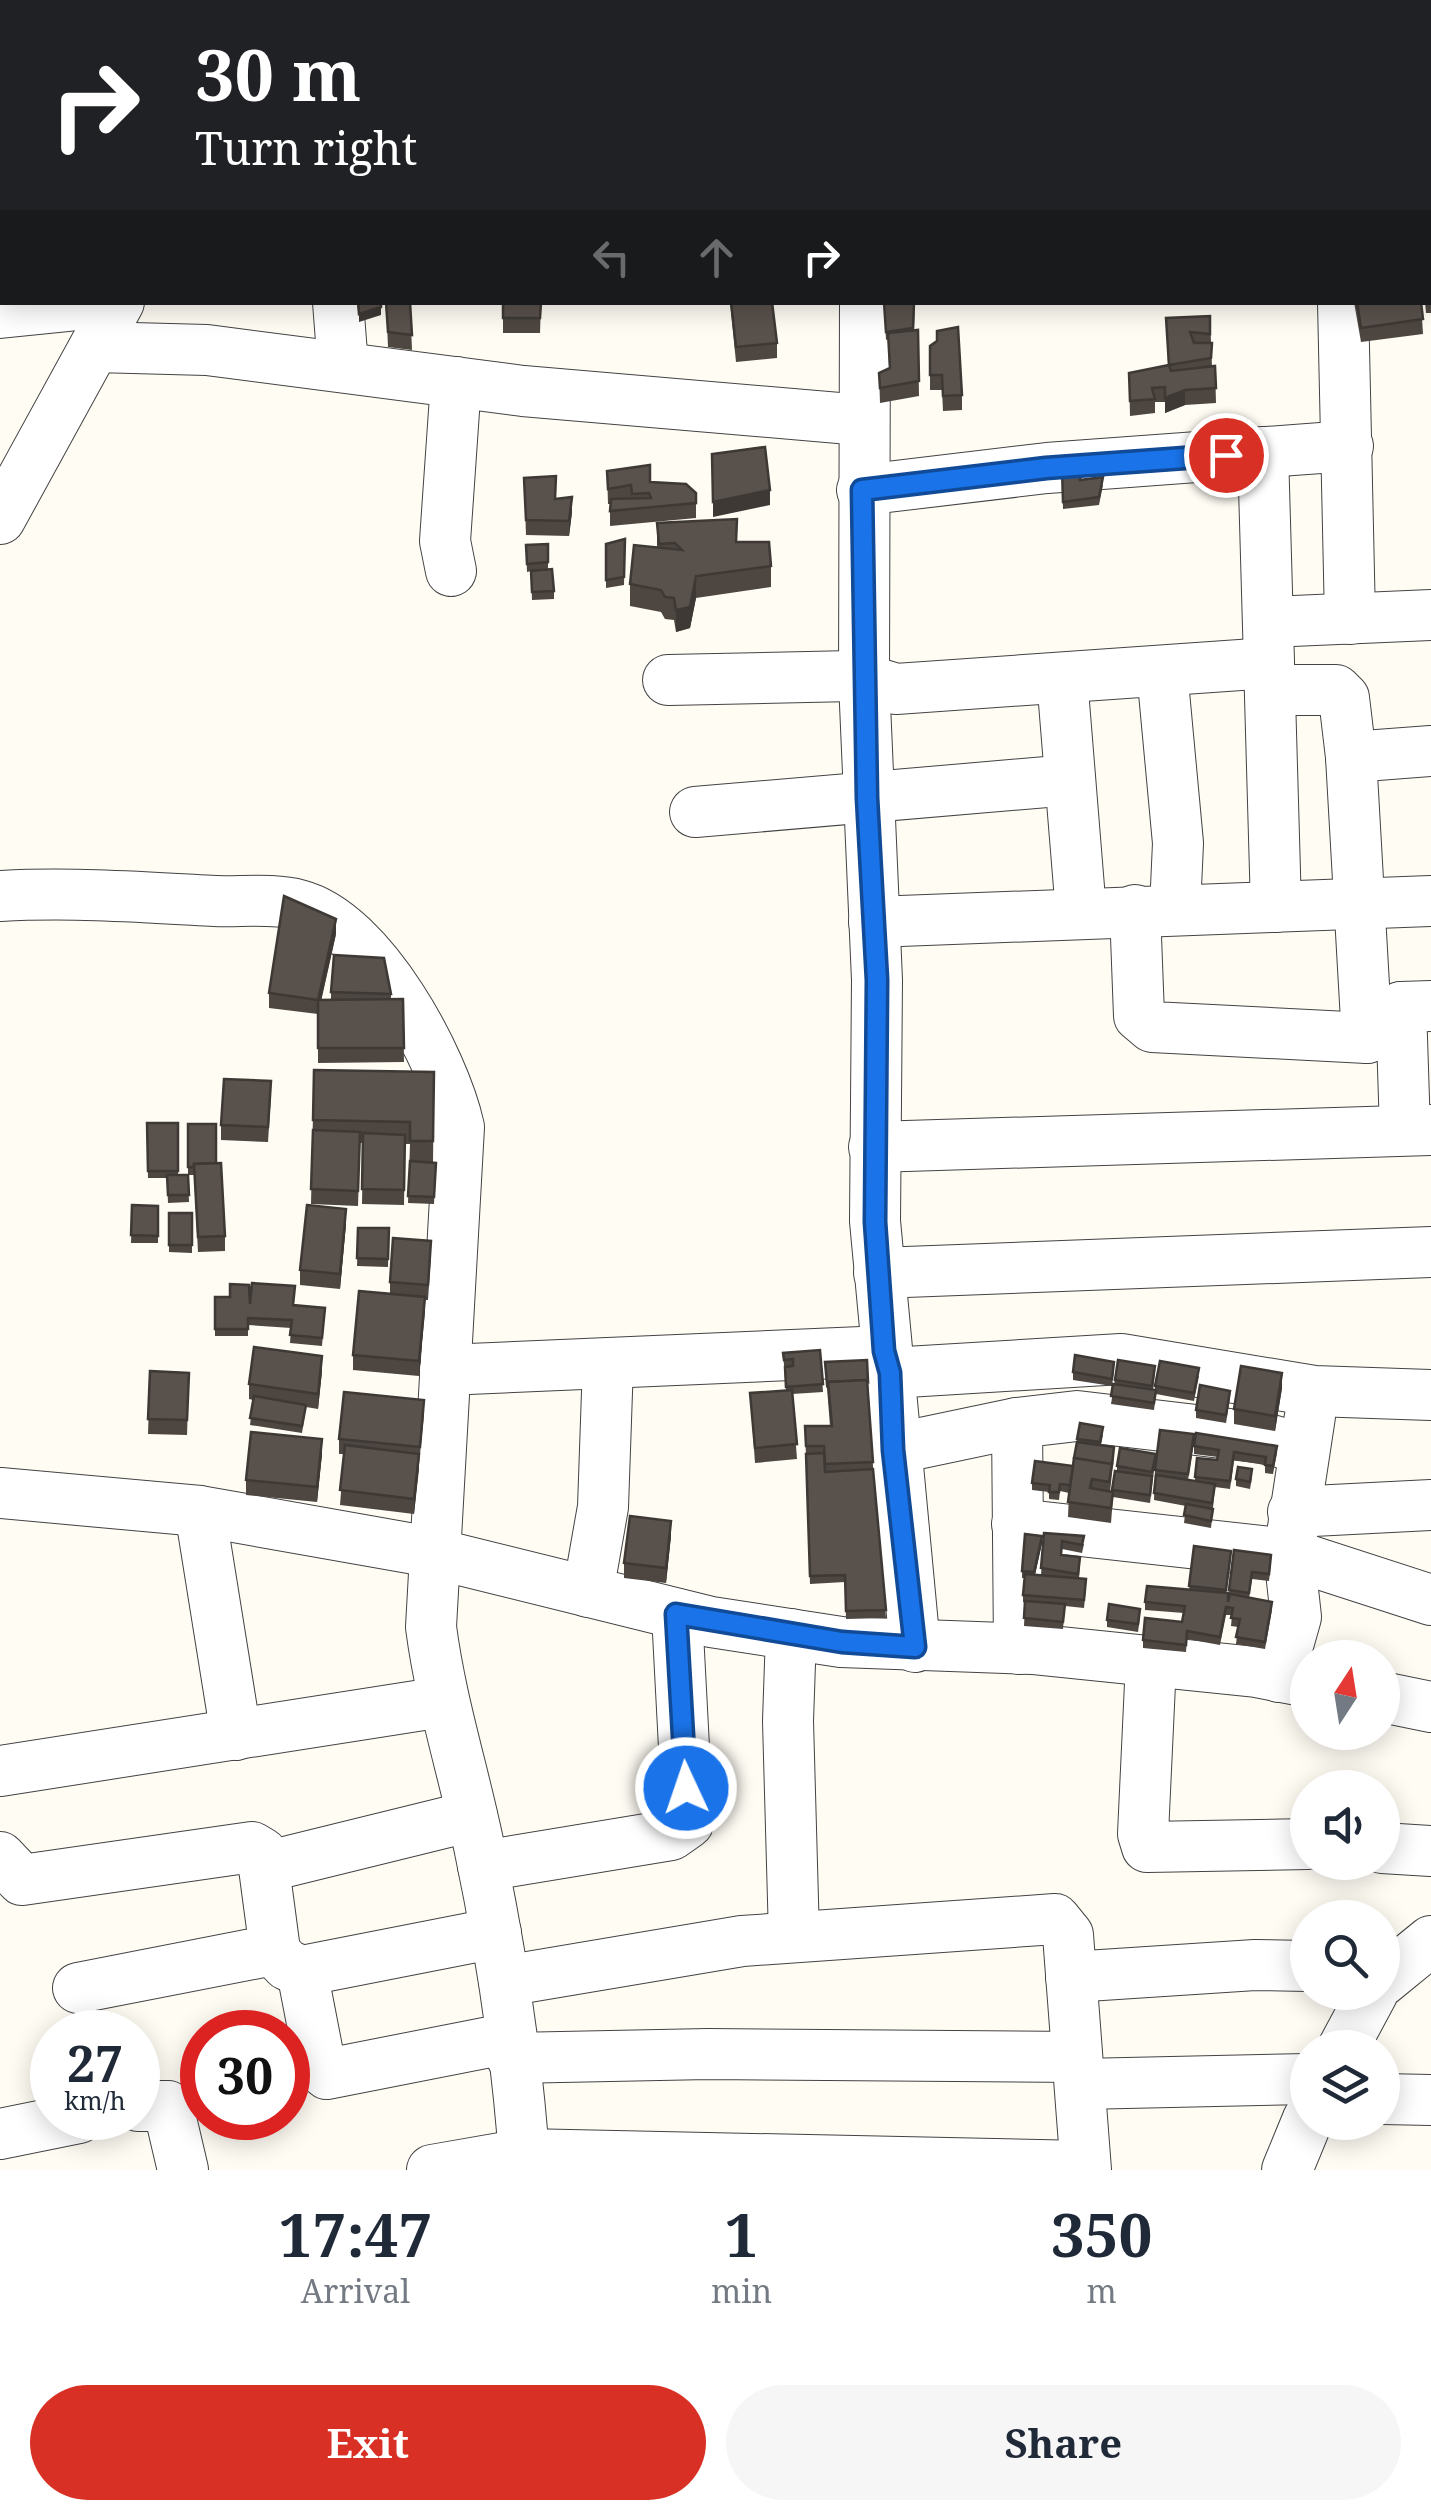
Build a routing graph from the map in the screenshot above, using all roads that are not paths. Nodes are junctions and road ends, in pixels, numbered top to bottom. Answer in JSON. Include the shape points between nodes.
{"nodes":[{"id":1,"x":338,"y":305,"type":"edge"},
{"id":2,"x":864,"y":305,"type":"edge"},
{"id":3,"x":1343,"y":305,"type":"edge"},
{"id":4,"x":0,"y":313,"type":"edge"},
{"id":5,"x":102,"y":325,"type":"edge"},
{"id":6,"x":343,"y":367,"type":"junction"},
{"id":7,"x":456,"y":382,"type":"junction"},
{"id":8,"x":862,"y":420,"type":"junction"},
{"id":9,"x":1348,"y":446,"type":"junction"},
{"id":10,"x":1262,"y":452,"type":"junction"},
{"id":11,"x":862,"y":490,"type":"junction"},
{"id":12,"x":0,"y":519,"type":"edge"},
{"id":13,"x":451,"y":571,"type":"dead end"},
{"id":14,"x":1431,"y":615,"type":"edge"},
{"id":15,"x":1350,"y":619,"type":"junction"},
{"id":16,"x":1269,"y":659,"type":"junction"},
{"id":17,"x":1162,"y":671,"type":"junction"},
{"id":18,"x":1062,"y":678,"type":"junction"},
{"id":19,"x":668,"y":680,"type":"dead end"},
{"id":20,"x":864,"y":680,"type":"junction"},
{"id":21,"x":1431,"y":751,"type":"edge"},
{"id":22,"x":1351,"y":757,"type":"junction"},
{"id":23,"x":1070,"y":780,"type":"junction"},
{"id":24,"x":867,"y":798,"type":"junction"},
{"id":25,"x":695,"y":812,"type":"dead end"},
{"id":26,"x":0,"y":896,"type":"edge"},
{"id":27,"x":1431,"y":900,"type":"edge"},
{"id":28,"x":1362,"y":906,"type":"junction"},
{"id":29,"x":1276,"y":908,"type":"junction"},
{"id":30,"x":1155,"y":909,"type":"junction"},
{"id":31,"x":1080,"y":912,"type":"junction"},
{"id":32,"x":874,"y":922,"type":"junction"},
{"id":33,"x":1400,"y":1017,"type":"edge"},
{"id":34,"x":1418,"y":1130,"type":"edge"},
{"id":35,"x":874,"y":1147,"type":"junction"},
{"id":36,"x":1431,"y":1252,"type":"edge"},
{"id":37,"x":879,"y":1273,"type":"junction"},
{"id":38,"x":888,"y":1362,"type":"junction"},
{"id":39,"x":608,"y":1363,"type":"junction"},
{"id":40,"x":446,"y":1370,"type":"junction"},
{"id":41,"x":1314,"y":1391,"type":"junction"},
{"id":42,"x":1431,"y":1395,"type":"edge"},
{"id":43,"x":1017,"y":1423,"type":"junction"},
{"id":44,"x":1304,"y":1449,"type":"junction"},
{"id":45,"x":893,"y":1450,"type":"junction"},
{"id":46,"x":0,"y":1493,"type":"edge"},
{"id":47,"x":1431,"y":1505,"type":"edge"},
{"id":48,"x":200,"y":1511,"type":"junction"},
{"id":49,"x":1017,"y":1524,"type":"junction"},
{"id":50,"x":1291,"y":1533,"type":"junction"},
{"id":51,"x":435,"y":1553,"type":"junction"},
{"id":52,"x":588,"y":1592,"type":"junction"},
{"id":53,"x":1431,"y":1600,"type":"edge"},
{"id":54,"x":676,"y":1614,"type":"junction"},
{"id":55,"x":791,"y":1634,"type":"junction"},
{"id":56,"x":1295,"y":1640,"type":"edge"},
{"id":57,"x":915,"y":1647,"type":"junction"},
{"id":58,"x":1019,"y":1649,"type":"junction"},
{"id":59,"x":1151,"y":1662,"type":"junction"},
{"id":60,"x":1290,"y":1679,"type":"edge"},
{"id":61,"x":1400,"y":1701,"type":"edge"},
{"id":62,"x":442,"y":1702,"type":"junction"},
{"id":63,"x":1431,"y":1707,"type":"edge"},
{"id":64,"x":236,"y":1734,"type":"junction"},
{"id":65,"x":0,"y":1771,"type":"edge"},
{"id":66,"x":472,"y":1816,"type":"junction"},
{"id":67,"x":1290,"y":1844,"type":"edge"},
{"id":68,"x":1400,"y":1849,"type":"edge"},
{"id":69,"x":1431,"y":1851,"type":"edge"},
{"id":70,"x":0,"y":1857,"type":"edge"},
{"id":71,"x":265,"y":1866,"type":"junction"},
{"id":72,"x":483,"y":1866,"type":"junction"},
{"id":73,"x":496,"y":1933,"type":"junction"},
{"id":74,"x":794,"y":1936,"type":"junction"},
{"id":75,"x":1431,"y":1942,"type":"edge"},
{"id":76,"x":287,"y":1959,"type":"junction"},
{"id":77,"x":1290,"y":1966,"type":"edge"},
{"id":78,"x":1400,"y":1974,"type":"edge"},
{"id":79,"x":1071,"y":1977,"type":"junction"},
{"id":80,"x":504,"y":1981,"type":"junction"},
{"id":81,"x":78,"y":1988,"type":"dead end"},
{"id":82,"x":511,"y":2048,"type":"junction"},
{"id":83,"x":1079,"y":2071,"type":"junction"},
{"id":84,"x":1290,"y":2078,"type":"edge"},
{"id":85,"x":1400,"y":2099,"type":"edge"},
{"id":86,"x":1431,"y":2100,"type":"edge"},
{"id":87,"x":160,"y":2104,"type":"edge"},
{"id":88,"x":30,"y":2128,"type":"edge"},
{"id":89,"x":0,"y":2134,"type":"edge"},
{"id":90,"x":1299,"y":2140,"type":"edge"},
{"id":91,"x":524,"y":2162,"type":"edge"},
{"id":92,"x":1085,"y":2168,"type":"edge"},
{"id":93,"x":183,"y":2170,"type":"edge"},
{"id":94,"x":432,"y":2170,"type":"edge"},
{"id":95,"x":1286,"y":2170,"type":"edge"}],
"edges":[{"from":1,"to":6,"type":"street"},
{"from":2,"to":8,"type":"street"},
{"from":3,"to":9,"type":"street"},
{"from":4,"to":5,"type":"street"},
{"from":5,"to":6,"type":"street","via":[[207,350]]},
{"from":5,"to":12,"type":"street"},
{"from":6,"to":7,"type":"street"},
{"from":7,"to":8,"type":"street"},
{"from":7,"to":13,"type":"street","via":[[444,542]]},
{"from":8,"to":11,"type":"street"},
{"from":9,"to":10,"type":"street"},
{"from":9,"to":15,"type":"street"},
{"from":10,"to":11,"type":"street"},
{"from":10,"to":16,"type":"street"},
{"from":11,"to":20,"type":"street"},
{"from":14,"to":15,"type":"street"},
{"from":15,"to":16,"type":"street"},
{"from":16,"to":17,"type":"street"},
{"from":16,"to":22,"type":"street","via":[[1341,692]]},
{"from":16,"to":29,"type":"street"},
{"from":17,"to":18,"type":"street"},
{"from":17,"to":30,"type":"street","via":[[1178,843]]},
{"from":18,"to":20,"type":"street","via":[[896,689]]},
{"from":18,"to":23,"type":"street"},
{"from":19,"to":20,"type":"street"},
{"from":20,"to":24,"type":"street"},
{"from":21,"to":22,"type":"street"},
{"from":22,"to":28,"type":"street","via":[[1355,884]]},
{"from":23,"to":24,"type":"street"},
{"from":23,"to":31,"type":"street"},
{"from":24,"to":25,"type":"street"},
{"from":24,"to":32,"type":"street"},
{"from":26,"to":40,"type":"street","via":[[300,905],[354,936],[375,958],[451,1088],[459,1127]]},
{"from":27,"to":28,"type":"street"},
{"from":28,"to":29,"type":"street"},
{"from":28,"to":33,"type":"street"},
{"from":29,"to":30,"type":"street"},
{"from":30,"to":31,"type":"street"},
{"from":30,"to":33,"type":"street","via":[[1142,1023]]},
{"from":31,"to":32,"type":"street"},
{"from":32,"to":35,"type":"street"},
{"from":33,"to":34,"type":"street"},
{"from":34,"to":35,"type":"street"},
{"from":35,"to":37,"type":"street"},
{"from":36,"to":37,"type":"street"},
{"from":37,"to":38,"type":"street"},
{"from":38,"to":39,"type":"street"},
{"from":38,"to":41,"type":"street","via":[[1122,1359]]},
{"from":38,"to":45,"type":"street"},
{"from":39,"to":40,"type":"street"},
{"from":39,"to":52,"type":"street","via":[[603,1507]]},
{"from":40,"to":51,"type":"street"},
{"from":41,"to":42,"type":"street"},
{"from":41,"to":44,"type":"street"},
{"from":43,"to":44,"type":"street","via":[[1077,1416],[1264,1438]]},
{"from":43,"to":45,"type":"street"},
{"from":43,"to":49,"type":"street"},
{"from":44,"to":50,"type":"street"},
{"from":45,"to":57,"type":"street"},
{"from":46,"to":48,"type":"street"},
{"from":47,"to":50,"type":"street"},
{"from":48,"to":51,"type":"street"},
{"from":48,"to":64,"type":"street"},
{"from":49,"to":50,"type":"street"},
{"from":49,"to":58,"type":"street"},
{"from":50,"to":53,"type":"street"},
{"from":50,"to":56,"type":"street"},
{"from":51,"to":52,"type":"street"},
{"from":51,"to":62,"type":"street","via":[[431,1627]]},
{"from":52,"to":54,"type":"street"},
{"from":54,"to":55,"type":"street"},
{"from":54,"to":72,"type":"street","via":[[688,1823],[672,1834]]},
{"from":55,"to":57,"type":"street"},
{"from":55,"to":74,"type":"street"},
{"from":57,"to":58,"type":"street"},
{"from":58,"to":59,"type":"street"},
{"from":59,"to":60,"type":"street"},
{"from":59,"to":67,"type":"street","via":[[1147,1847]]},
{"from":61,"to":63,"type":"street"},
{"from":62,"to":64,"type":"street"},
{"from":62,"to":66,"type":"street"},
{"from":64,"to":65,"type":"street"},
{"from":66,"to":71,"type":"street"},
{"from":66,"to":72,"type":"street"},
{"from":68,"to":69,"type":"street"},
{"from":70,"to":71,"type":"street","via":[[22,1880],[252,1847]]},
{"from":71,"to":76,"type":"street"},
{"from":72,"to":73,"type":"street"},
{"from":73,"to":76,"type":"street"},
{"from":73,"to":80,"type":"street"},
{"from":74,"to":79,"type":"street","via":[[1055,1919],[1068,1936]]},
{"from":74,"to":80,"type":"street"},
{"from":75,"to":78,"type":"street"},
{"from":76,"to":81,"type":"street"},
{"from":76,"to":82,"type":"street","via":[[327,2074]]},
{"from":77,"to":79,"type":"street"},
{"from":79,"to":83,"type":"street"},
{"from":80,"to":82,"type":"street"},
{"from":82,"to":83,"type":"street"},
{"from":82,"to":91,"type":"street"},
{"from":83,"to":84,"type":"street"},
{"from":83,"to":92,"type":"street"},
{"from":85,"to":86,"type":"street"},
{"from":87,"to":93,"type":"street","via":[[168,2106]]},
{"from":88,"to":89,"type":"street"},
{"from":90,"to":95,"type":"street"},
{"from":91,"to":92,"type":"street"},
{"from":91,"to":94,"type":"street"}]}
